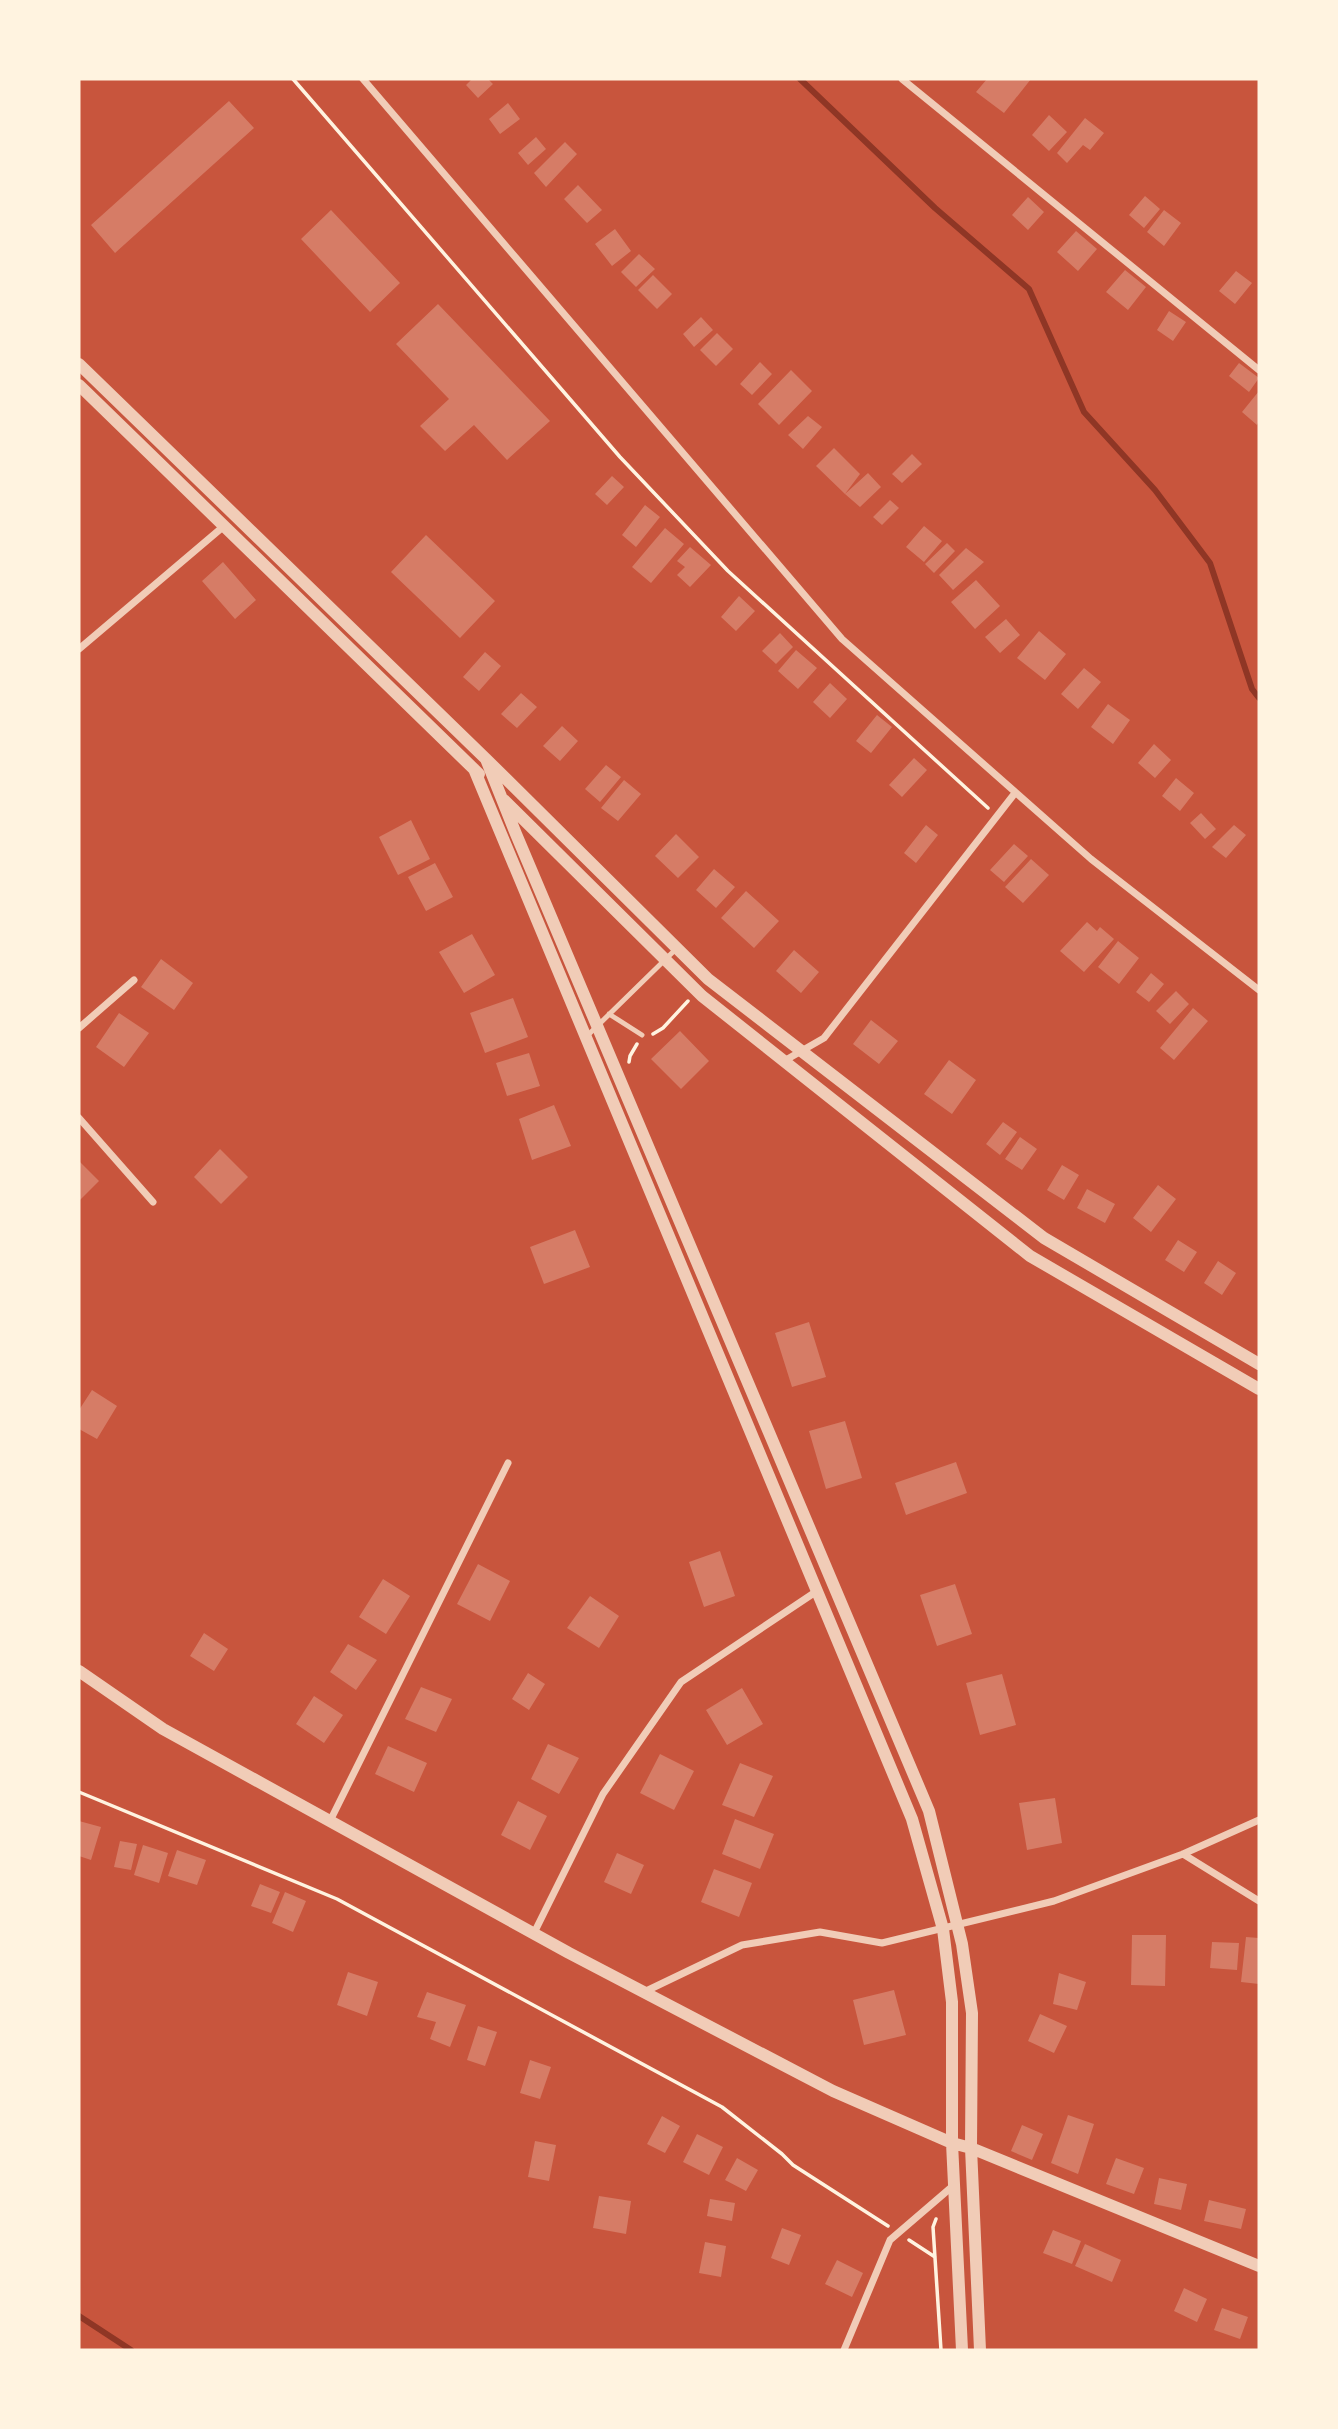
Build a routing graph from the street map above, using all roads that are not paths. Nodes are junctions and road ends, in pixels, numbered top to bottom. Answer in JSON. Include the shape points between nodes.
{"nodes":[{"id":1,"x":363,"y":79,"type":"edge"},
{"id":2,"x":902,"y":79,"type":"edge"},
{"id":3,"x":79,"y":364,"type":"edge"},
{"id":4,"x":1259,"y":370,"type":"edge"},
{"id":5,"x":79,"y":385,"type":"edge"},
{"id":6,"x":224,"y":526,"type":"junction"},
{"id":7,"x":79,"y":649,"type":"edge"},
{"id":8,"x":486,"y":759,"type":"junction"},
{"id":9,"x":474,"y":769,"type":"junction"},
{"id":10,"x":1015,"y":793,"type":"junction"},
{"id":11,"x":500,"y":795,"type":"junction"},
{"id":12,"x":677,"y":948,"type":"junction"},
{"id":13,"x":665,"y":959,"type":"junction"},
{"id":14,"x":134,"y":980,"type":"dead end"},
{"id":15,"x":1259,"y":990,"type":"edge"},
{"id":16,"x":609,"y":1014,"type":"junction"},
{"id":17,"x":597,"y":1026,"type":"junction"},
{"id":18,"x":79,"y":1028,"type":"edge"},
{"id":19,"x":642,"y":1035,"type":"dead end"},
{"id":20,"x":586,"y":1037,"type":"junction"},
{"id":21,"x":800,"y":1051,"type":"junction"},
{"id":22,"x":784,"y":1061,"type":"junction"},
{"id":23,"x":79,"y":1118,"type":"edge"},
{"id":24,"x":153,"y":1202,"type":"dead end"},
{"id":25,"x":1259,"y":1364,"type":"edge"},
{"id":26,"x":1259,"y":1389,"type":"edge"},
{"id":27,"x":508,"y":1463,"type":"dead end"},
{"id":28,"x":817,"y":1591,"type":"junction"},
{"id":29,"x":79,"y":1672,"type":"edge"},
{"id":30,"x":1259,"y":1819,"type":"edge"},
{"id":31,"x":330,"y":1821,"type":"junction"},
{"id":32,"x":1183,"y":1854,"type":"junction"},
{"id":33,"x":1259,"y":1901,"type":"edge"},
{"id":34,"x":958,"y":1926,"type":"junction"},
{"id":35,"x":943,"y":1929,"type":"junction"},
{"id":36,"x":534,"y":1933,"type":"junction"},
{"id":37,"x":644,"y":1992,"type":"junction"},
{"id":38,"x":952,"y":2143,"type":"junction"},
{"id":39,"x":971,"y":2148,"type":"junction"},
{"id":40,"x":954,"y":2185,"type":"junction"},
{"id":41,"x":1259,"y":2266,"type":"edge"},
{"id":42,"x":844,"y":2350,"type":"edge"},
{"id":43,"x":962,"y":2350,"type":"edge"},
{"id":44,"x":980,"y":2350,"type":"edge"}],
"edges":[{"from":1,"to":10,"type":"street","via":[[842,639]]},
{"from":2,"to":4,"type":"street"},
{"from":3,"to":8,"type":"street"},
{"from":5,"to":6,"type":"street"},
{"from":6,"to":7,"type":"street"},
{"from":6,"to":9,"type":"street"},
{"from":8,"to":11,"type":"street"},
{"from":8,"to":12,"type":"street"},
{"from":9,"to":11,"type":"street"},
{"from":9,"to":20,"type":"street"},
{"from":10,"to":15,"type":"street","via":[[1091,859]]},
{"from":10,"to":21,"type":"street","via":[[824,1038]]},
{"from":11,"to":13,"type":"street"},
{"from":11,"to":17,"type":"street"},
{"from":12,"to":13,"type":"lane"},
{"from":12,"to":21,"type":"street","via":[[708,979]]},
{"from":13,"to":16,"type":"lane"},
{"from":13,"to":22,"type":"street","via":[[702,996]]},
{"from":14,"to":18,"type":"street"},
{"from":16,"to":17,"type":"lane"},
{"from":16,"to":19,"type":"lane"},
{"from":17,"to":20,"type":"lane"},
{"from":17,"to":34,"type":"street","via":[[929,1811]]},
{"from":20,"to":28,"type":"street"},
{"from":21,"to":22,"type":"street"},
{"from":21,"to":25,"type":"street","via":[[1044,1238]]},
{"from":22,"to":26,"type":"street","via":[[1030,1256]]},
{"from":23,"to":24,"type":"street"},
{"from":27,"to":31,"type":"street"},
{"from":28,"to":35,"type":"street","via":[[912,1819]]},
{"from":28,"to":36,"type":"street","via":[[681,1682],[603,1794]]},
{"from":29,"to":31,"type":"street","via":[[163,1729]]},
{"from":30,"to":32,"type":"street"},
{"from":31,"to":36,"type":"street"},
{"from":32,"to":33,"type":"street"},
{"from":32,"to":34,"type":"street","via":[[1054,1901]]},
{"from":34,"to":35,"type":"street"},
{"from":34,"to":39,"type":"street","via":[[972,2013]]},
{"from":35,"to":37,"type":"street","via":[[881,1943],[820,1932],[742,1945]]},
{"from":35,"to":38,"type":"street","via":[[952,2002]]},
{"from":36,"to":37,"type":"street"},
{"from":37,"to":38,"type":"street","via":[[833,2091]]},
{"from":38,"to":39,"type":"street"},
{"from":38,"to":40,"type":"street"},
{"from":39,"to":41,"type":"street"},
{"from":39,"to":44,"type":"street"},
{"from":40,"to":42,"type":"street","via":[[890,2240]]},
{"from":40,"to":43,"type":"street"}]}
